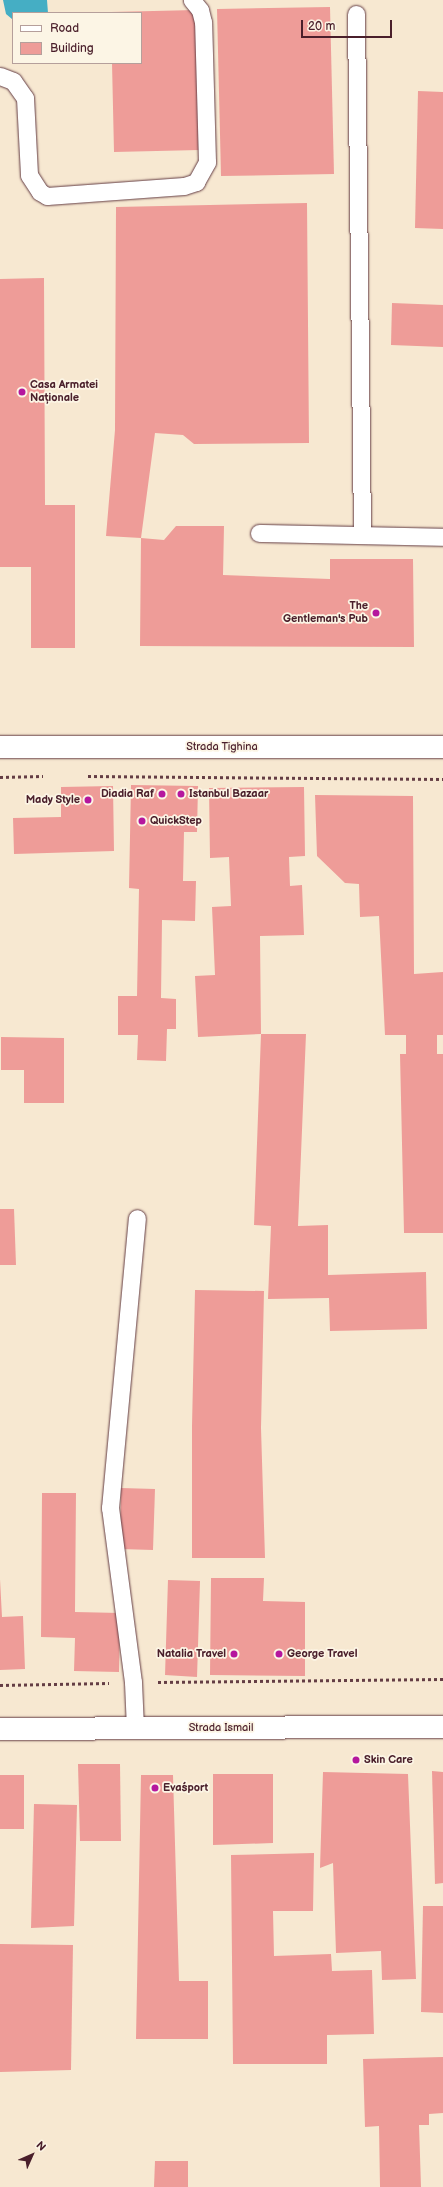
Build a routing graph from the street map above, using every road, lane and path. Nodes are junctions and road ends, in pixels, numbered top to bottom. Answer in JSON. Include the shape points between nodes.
{"nodes":[{"id":1,"x":192,"y":0,"type":"edge"},
{"id":2,"x":356,"y":14,"type":"dead end"},
{"id":3,"x":0,"y":76,"type":"edge"},
{"id":4,"x":259,"y":533,"type":"dead end"},
{"id":5,"x":362,"y":534,"type":"junction"},
{"id":6,"x":443,"y":537,"type":"edge"},
{"id":7,"x":443,"y":747,"type":"edge"},
{"id":8,"x":0,"y":748,"type":"edge"},
{"id":9,"x":46,"y":776,"type":"dead end"},
{"id":10,"x":86,"y":776,"type":"dead end"},
{"id":11,"x":0,"y":777,"type":"edge"},
{"id":12,"x":443,"y":779,"type":"edge"},
{"id":13,"x":137,"y":1218,"type":"dead end"},
{"id":14,"x":443,"y":1679,"type":"edge"},
{"id":15,"x":133,"y":1682,"type":"junction"},
{"id":16,"x":0,"y":1685,"type":"edge"},
{"id":17,"x":443,"y":1727,"type":"edge"},
{"id":18,"x":135,"y":1728,"type":"junction"},
{"id":19,"x":0,"y":1729,"type":"edge"}],
"edges":[{"from":1,"to":3,"type":"lane","via":[[200,10],[203,22],[207,162],[196,182],[184,186],[55,195],[40,192],[30,175],[25,98],[13,81]]},
{"from":2,"to":5,"type":"lane"},
{"from":4,"to":5,"type":"lane"},
{"from":5,"to":6,"type":"lane"},
{"from":7,"to":8,"type":"main road","name":"Strada Tighina"},
{"from":9,"to":11,"type":"path"},
{"from":10,"to":12,"type":"path"},
{"from":13,"to":15,"type":"lane","via":[[110,1508]]},
{"from":14,"to":15,"type":"path"},
{"from":15,"to":16,"type":"path"},
{"from":15,"to":18,"type":"lane"},
{"from":17,"to":18,"type":"main road","name":"Strada Ismail"},
{"from":18,"to":19,"type":"main road","name":"Strada Ismail"}]}
